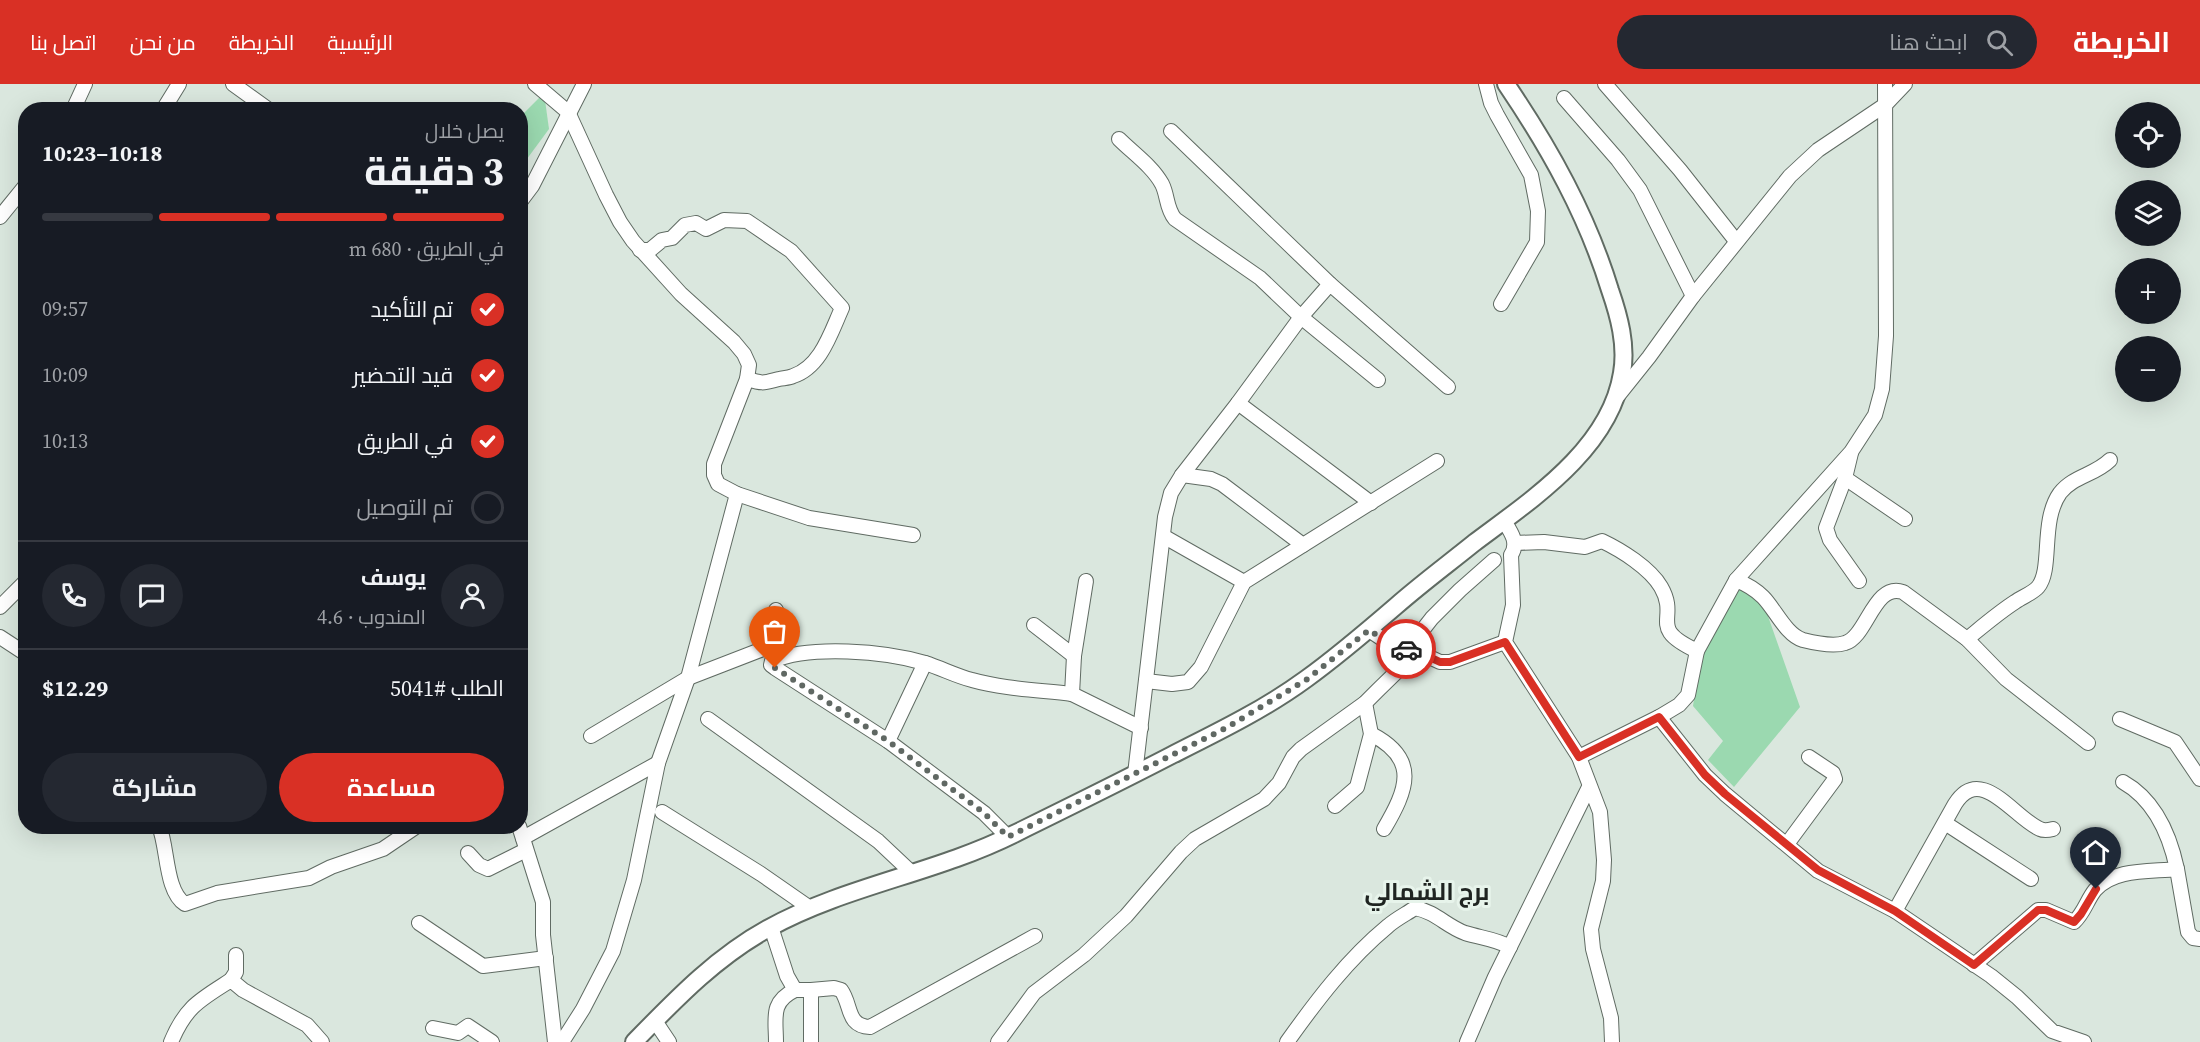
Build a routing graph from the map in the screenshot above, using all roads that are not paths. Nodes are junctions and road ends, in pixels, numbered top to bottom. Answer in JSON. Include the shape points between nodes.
{"nodes":[{"id":1,"x":85,"y":84,"type":"edge"},
{"id":2,"x":179,"y":84,"type":"edge"},
{"id":3,"x":233,"y":84,"type":"edge"},
{"id":4,"x":535,"y":84,"type":"edge"},
{"id":5,"x":584,"y":84,"type":"edge"},
{"id":6,"x":1486,"y":84,"type":"edge"},
{"id":7,"x":1506,"y":84,"type":"edge"},
{"id":8,"x":1605,"y":84,"type":"edge"},
{"id":9,"x":1886,"y":84,"type":"edge"},
{"id":10,"x":1905,"y":84,"type":"edge"},
{"id":11,"x":1564,"y":98,"type":"dead end"},
{"id":12,"x":77,"y":102,"type":"edge"},
{"id":13,"x":168,"y":102,"type":"edge"},
{"id":14,"x":258,"y":102,"type":"edge"},
{"id":15,"x":1885,"y":105,"type":"junction"},
{"id":16,"x":568,"y":111,"type":"junction"},
{"id":17,"x":1172,"y":131,"type":"dead end"},
{"id":18,"x":1119,"y":139,"type":"dead end"},
{"id":19,"x":528,"y":191,"type":"edge"},
{"id":20,"x":18,"y":195,"type":"edge"},
{"id":21,"x":0,"y":217,"type":"edge"},
{"id":22,"x":1736,"y":241,"type":"junction"},
{"id":23,"x":640,"y":250,"type":"junction"},
{"id":24,"x":1330,"y":284,"type":"junction"},
{"id":25,"x":1693,"y":296,"type":"junction"},
{"id":26,"x":1501,"y":304,"type":"dead end"},
{"id":27,"x":1301,"y":317,"type":"junction"},
{"id":28,"x":747,"y":379,"type":"junction"},
{"id":29,"x":1378,"y":380,"type":"dead end"},
{"id":30,"x":1448,"y":387,"type":"dead end"},
{"id":31,"x":1617,"y":397,"type":"junction"},
{"id":32,"x":1238,"y":404,"type":"junction"},
{"id":33,"x":1851,"y":452,"type":"junction"},
{"id":34,"x":2110,"y":460,"type":"dead end"},
{"id":35,"x":1437,"y":461,"type":"dead end"},
{"id":36,"x":1182,"y":475,"type":"junction"},
{"id":37,"x":1845,"y":478,"type":"junction"},
{"id":38,"x":737,"y":494,"type":"junction"},
{"id":39,"x":1371,"y":503,"type":"junction"},
{"id":40,"x":1905,"y":519,"type":"dead end"},
{"id":41,"x":1504,"y":521,"type":"junction"},
{"id":42,"x":913,"y":535,"type":"dead end"},
{"id":43,"x":1162,"y":536,"type":"junction"},
{"id":44,"x":1477,"y":541,"type":"junction"},
{"id":45,"x":1303,"y":545,"type":"junction"},
{"id":46,"x":1513,"y":549,"type":"junction"},
{"id":47,"x":1494,"y":560,"type":"junction"},
{"id":48,"x":1736,"y":580,"type":"junction"},
{"id":49,"x":1086,"y":581,"type":"dead end"},
{"id":50,"x":1858,"y":581,"type":"dead end"},
{"id":51,"x":1244,"y":582,"type":"junction"},
{"id":52,"x":18,"y":589,"type":"edge"},
{"id":53,"x":0,"y":608,"type":"edge"},
{"id":54,"x":776,"y":610,"type":"dead end"},
{"id":55,"x":1034,"y":625,"type":"dead end"},
{"id":56,"x":1369,"y":630,"type":"junction"},
{"id":57,"x":0,"y":638,"type":"edge"},
{"id":58,"x":1967,"y":639,"type":"junction"},
{"id":59,"x":1505,"y":642,"type":"junction"},
{"id":60,"x":18,"y":649,"type":"edge"},
{"id":61,"x":1697,"y":651,"type":"junction"},
{"id":62,"x":1416,"y":653,"type":"junction"},
{"id":63,"x":1074,"y":656,"type":"junction"},
{"id":64,"x":926,"y":663,"type":"junction"},
{"id":65,"x":688,"y":678,"type":"junction"},
{"id":66,"x":1146,"y":681,"type":"junction"},
{"id":67,"x":1072,"y":694,"type":"junction"},
{"id":68,"x":1365,"y":703,"type":"junction"},
{"id":69,"x":1659,"y":717,"type":"junction"},
{"id":70,"x":708,"y":719,"type":"dead end"},
{"id":71,"x":2120,"y":719,"type":"dead end"},
{"id":72,"x":1141,"y":728,"type":"junction"},
{"id":73,"x":1371,"y":734,"type":"junction"},
{"id":74,"x":591,"y":736,"type":"dead end"},
{"id":75,"x":888,"y":741,"type":"junction"},
{"id":76,"x":2088,"y":743,"type":"dead end"},
{"id":77,"x":1579,"y":757,"type":"junction"},
{"id":78,"x":1809,"y":757,"type":"dead end"},
{"id":79,"x":657,"y":763,"type":"junction"},
{"id":80,"x":1135,"y":774,"type":"junction"},
{"id":81,"x":2200,"y":779,"type":"edge"},
{"id":82,"x":2123,"y":782,"type":"dead end"},
{"id":83,"x":1589,"y":787,"type":"junction"},
{"id":84,"x":1335,"y":806,"type":"dead end"},
{"id":85,"x":662,"y":812,"type":"dead end"},
{"id":86,"x":1945,"y":823,"type":"junction"},
{"id":87,"x":1384,"y":829,"type":"dead end"},
{"id":88,"x":2054,"y":829,"type":"dead end"},
{"id":89,"x":163,"y":834,"type":"edge"},
{"id":90,"x":405,"y":834,"type":"edge"},
{"id":91,"x":1008,"y":837,"type":"junction"},
{"id":92,"x":523,"y":838,"type":"edge"},
{"id":93,"x":1787,"y":843,"type":"junction"},
{"id":94,"x":468,"y":853,"type":"dead end"},
{"id":95,"x":2177,"y":870,"type":"junction"},
{"id":96,"x":912,"y":873,"type":"junction"},
{"id":97,"x":2031,"y":879,"type":"dead end"},
{"id":98,"x":810,"y":908,"type":"junction"},
{"id":99,"x":1895,"y":911,"type":"junction"},
{"id":100,"x":419,"y":923,"type":"dead end"},
{"id":101,"x":771,"y":927,"type":"junction"},
{"id":102,"x":1035,"y":936,"type":"dead end"},
{"id":103,"x":2200,"y":939,"type":"edge"},
{"id":104,"x":1510,"y":947,"type":"junction"},
{"id":105,"x":236,"y":955,"type":"dead end"},
{"id":106,"x":546,"y":958,"type":"junction"},
{"id":107,"x":1974,"y":965,"type":"junction"},
{"id":108,"x":231,"y":980,"type":"junction"},
{"id":109,"x":795,"y":990,"type":"junction"},
{"id":110,"x":811,"y":990,"type":"junction"},
{"id":111,"x":655,"y":1021,"type":"junction"},
{"id":112,"x":433,"y":1028,"type":"dead end"},
{"id":113,"x":555,"y":1041,"type":"edge"},
{"id":114,"x":171,"y":1042,"type":"edge"},
{"id":115,"x":322,"y":1042,"type":"edge"},
{"id":116,"x":492,"y":1042,"type":"edge"},
{"id":117,"x":634,"y":1042,"type":"edge"},
{"id":118,"x":669,"y":1042,"type":"edge"},
{"id":119,"x":776,"y":1042,"type":"edge"},
{"id":120,"x":812,"y":1042,"type":"edge"},
{"id":121,"x":998,"y":1042,"type":"edge"},
{"id":122,"x":1287,"y":1042,"type":"edge"},
{"id":123,"x":1467,"y":1042,"type":"edge"},
{"id":124,"x":1612,"y":1042,"type":"edge"},
{"id":125,"x":2084,"y":1042,"type":"edge"}],
"edges":[{"from":1,"to":12,"type":"street"},
{"from":2,"to":13,"type":"street"},
{"from":3,"to":14,"type":"street"},
{"from":4,"to":16,"type":"street"},
{"from":5,"to":16,"type":"street"},
{"from":6,"to":26,"type":"street","via":[[1491,103],[1530,176],[1538,211],[1537,242]]},
{"from":7,"to":31,"type":"main road","via":[[1554,160],[1596,244],[1623,339],[1623,370]]},
{"from":8,"to":22,"type":"street"},
{"from":9,"to":15,"type":"street"},
{"from":10,"to":15,"type":"street"},
{"from":11,"to":25,"type":"street","via":[[1640,189]]},
{"from":15,"to":22,"type":"street","via":[[1803,163]]},
{"from":15,"to":33,"type":"street","via":[[1887,287],[1882,389],[1875,415]]},
{"from":16,"to":19,"type":"street"},
{"from":16,"to":23,"type":"street","via":[[620,222]]},
{"from":17,"to":24,"type":"street"},
{"from":18,"to":27,"type":"street","via":[[1161,182],[1169,212],[1175,219],[1240,263]]},
{"from":20,"to":21,"type":"street"},
{"from":22,"to":25,"type":"street"},
{"from":23,"to":28,"type":"street","via":[[744,354],[749,365]]},
{"from":23,"to":28,"type":"street","via":[[650,250],[662,240],[672,238],[685,225],[696,223],[706,229],[724,220],[747,221],[791,251],[842,308],[833,332],[803,372],[764,384]]},
{"from":24,"to":27,"type":"street"},
{"from":24,"to":30,"type":"street"},
{"from":25,"to":31,"type":"street"},
{"from":27,"to":29,"type":"street"},
{"from":27,"to":32,"type":"street"},
{"from":28,"to":38,"type":"street","via":[[714,464],[718,484]]},
{"from":31,"to":41,"type":"main road","via":[[1598,433],[1578,455]]},
{"from":32,"to":36,"type":"street"},
{"from":32,"to":39,"type":"street"},
{"from":33,"to":37,"type":"street"},
{"from":33,"to":48,"type":"street"},
{"from":34,"to":58,"type":"street","via":[[2099,471],[2070,483],[2054,502],[2038,588]]},
{"from":35,"to":39,"type":"street"},
{"from":36,"to":43,"type":"street","via":[[1167,504]]},
{"from":36,"to":45,"type":"street","via":[[1222,484]]},
{"from":37,"to":40,"type":"street"},
{"from":37,"to":50,"type":"street","via":[[1827,521],[1827,533]]},
{"from":38,"to":42,"type":"street","via":[[809,518]]},
{"from":38,"to":65,"type":"street"},
{"from":39,"to":45,"type":"street"},
{"from":41,"to":44,"type":"main road"},
{"from":41,"to":46,"type":"street"},
{"from":43,"to":51,"type":"street"},
{"from":43,"to":66,"type":"street"},
{"from":44,"to":47,"type":"street"},
{"from":44,"to":56,"type":"main road"},
{"from":45,"to":51,"type":"street"},
{"from":46,"to":47,"type":"street"},
{"from":46,"to":59,"type":"street","via":[[1513,604]]},
{"from":46,"to":61,"type":"street","via":[[1544,542],[1585,547],[1602,540],[1617,548],[1662,588],[1667,629],[1681,643]]},
{"from":47,"to":62,"type":"street","via":[[1432,618],[1421,633]]},
{"from":48,"to":58,"type":"street","via":[[1759,592],[1792,634],[1802,639],[1834,645],[1850,641],[1880,599],[1897,590]]},
{"from":48,"to":61,"type":"street"},
{"from":49,"to":63,"type":"street"},
{"from":51,"to":66,"type":"street","via":[[1194,676],[1188,682],[1172,684]]},
{"from":52,"to":53,"type":"street"},
{"from":54,"to":65,"type":"street","via":[[763,649]]},
{"from":55,"to":63,"type":"street"},
{"from":56,"to":62,"type":"street","via":[[1390,644]]},
{"from":56,"to":80,"type":"main road","via":[[1306,680],[1226,728]]},
{"from":57,"to":60,"type":"street"},
{"from":58,"to":76,"type":"street","via":[[2006,679]]},
{"from":59,"to":62,"type":"street","via":[[1450,662]]},
{"from":59,"to":77,"type":"street"},
{"from":61,"to":69,"type":"street","via":[[1688,695]]},
{"from":62,"to":68,"type":"street"},
{"from":63,"to":67,"type":"street"},
{"from":64,"to":67,"type":"street","via":[[973,680]]},
{"from":64,"to":75,"type":"street"},
{"from":64,"to":75,"type":"street","via":[[883,654],[834,652],[772,661],[775,668]]},
{"from":65,"to":74,"type":"street"},
{"from":65,"to":79,"type":"street"},
{"from":66,"to":72,"type":"street"},
{"from":67,"to":72,"type":"street"},
{"from":68,"to":73,"type":"street"},
{"from":68,"to":121,"type":"street","via":[[1301,749],[1264,799],[1181,852],[1126,916],[1034,993]]},
{"from":69,"to":77,"type":"street"},
{"from":69,"to":93,"type":"street","via":[[1705,775]]},
{"from":70,"to":96,"type":"street","via":[[878,841]]},
{"from":71,"to":81,"type":"street","via":[[2175,742]]},
{"from":72,"to":80,"type":"street"},
{"from":73,"to":84,"type":"street","via":[[1357,787]]},
{"from":73,"to":87,"type":"street","via":[[1393,747],[1405,778],[1403,794]]},
{"from":75,"to":91,"type":"street","via":[[984,813]]},
{"from":77,"to":83,"type":"street"},
{"from":78,"to":93,"type":"street","via":[[1833,773],[1835,779]]},
{"from":79,"to":92,"type":"street"},
{"from":79,"to":113,"type":"street","via":[[634,880],[613,951],[583,1009]]},
{"from":80,"to":91,"type":"main road"},
{"from":82,"to":95,"type":"street","via":[[2139,791],[2156,815],[2168,837]]},
{"from":83,"to":104,"type":"street"},
{"from":83,"to":124,"type":"street","via":[[1600,812],[1604,860],[1591,929],[1611,1018]]},
{"from":85,"to":98,"type":"street"},
{"from":86,"to":88,"type":"street","via":[[1960,796],[1975,788],[1984,789],[2039,829]]},
{"from":86,"to":97,"type":"street"},
{"from":86,"to":99,"type":"street"},
{"from":89,"to":90,"type":"street","via":[[171,881],[178,899],[185,904],[217,893],[309,878],[382,849]]},
{"from":91,"to":96,"type":"main road"},
{"from":92,"to":94,"type":"street","via":[[488,869]]},
{"from":92,"to":106,"type":"street","via":[[543,902]]},
{"from":93,"to":99,"type":"street","via":[[1818,870]]},
{"from":95,"to":103,"type":"street","via":[[2188,932]]},
{"from":95,"to":107,"type":"street","via":[[2112,877],[2096,889],[2074,922],[2038,910]]},
{"from":96,"to":98,"type":"main road"},
{"from":98,"to":101,"type":"main road"},
{"from":99,"to":107,"type":"street"},
{"from":100,"to":106,"type":"street","via":[[483,966]]},
{"from":101,"to":109,"type":"street"},
{"from":101,"to":111,"type":"main road","via":[[716,963]]},
{"from":102,"to":110,"type":"street","via":[[870,1028],[851,1018],[841,990]]},
{"from":104,"to":122,"type":"street","via":[[1464,932],[1437,915],[1415,908],[1390,923],[1361,950]]},
{"from":104,"to":123,"type":"street"},
{"from":105,"to":108,"type":"street","via":[[236,972]]},
{"from":106,"to":113,"type":"street"},
{"from":107,"to":125,"type":"street","via":[[2017,997],[2052,1031]]},
{"from":108,"to":114,"type":"street","via":[[189,1010]]},
{"from":108,"to":115,"type":"street","via":[[307,1026]]},
{"from":109,"to":110,"type":"street"},
{"from":109,"to":119,"type":"street","via":[[778,1003]]},
{"from":110,"to":120,"type":"street"},
{"from":111,"to":117,"type":"main road"},
{"from":111,"to":118,"type":"street"},
{"from":112,"to":116,"type":"street","via":[[458,1033],[468,1026]]}]}
